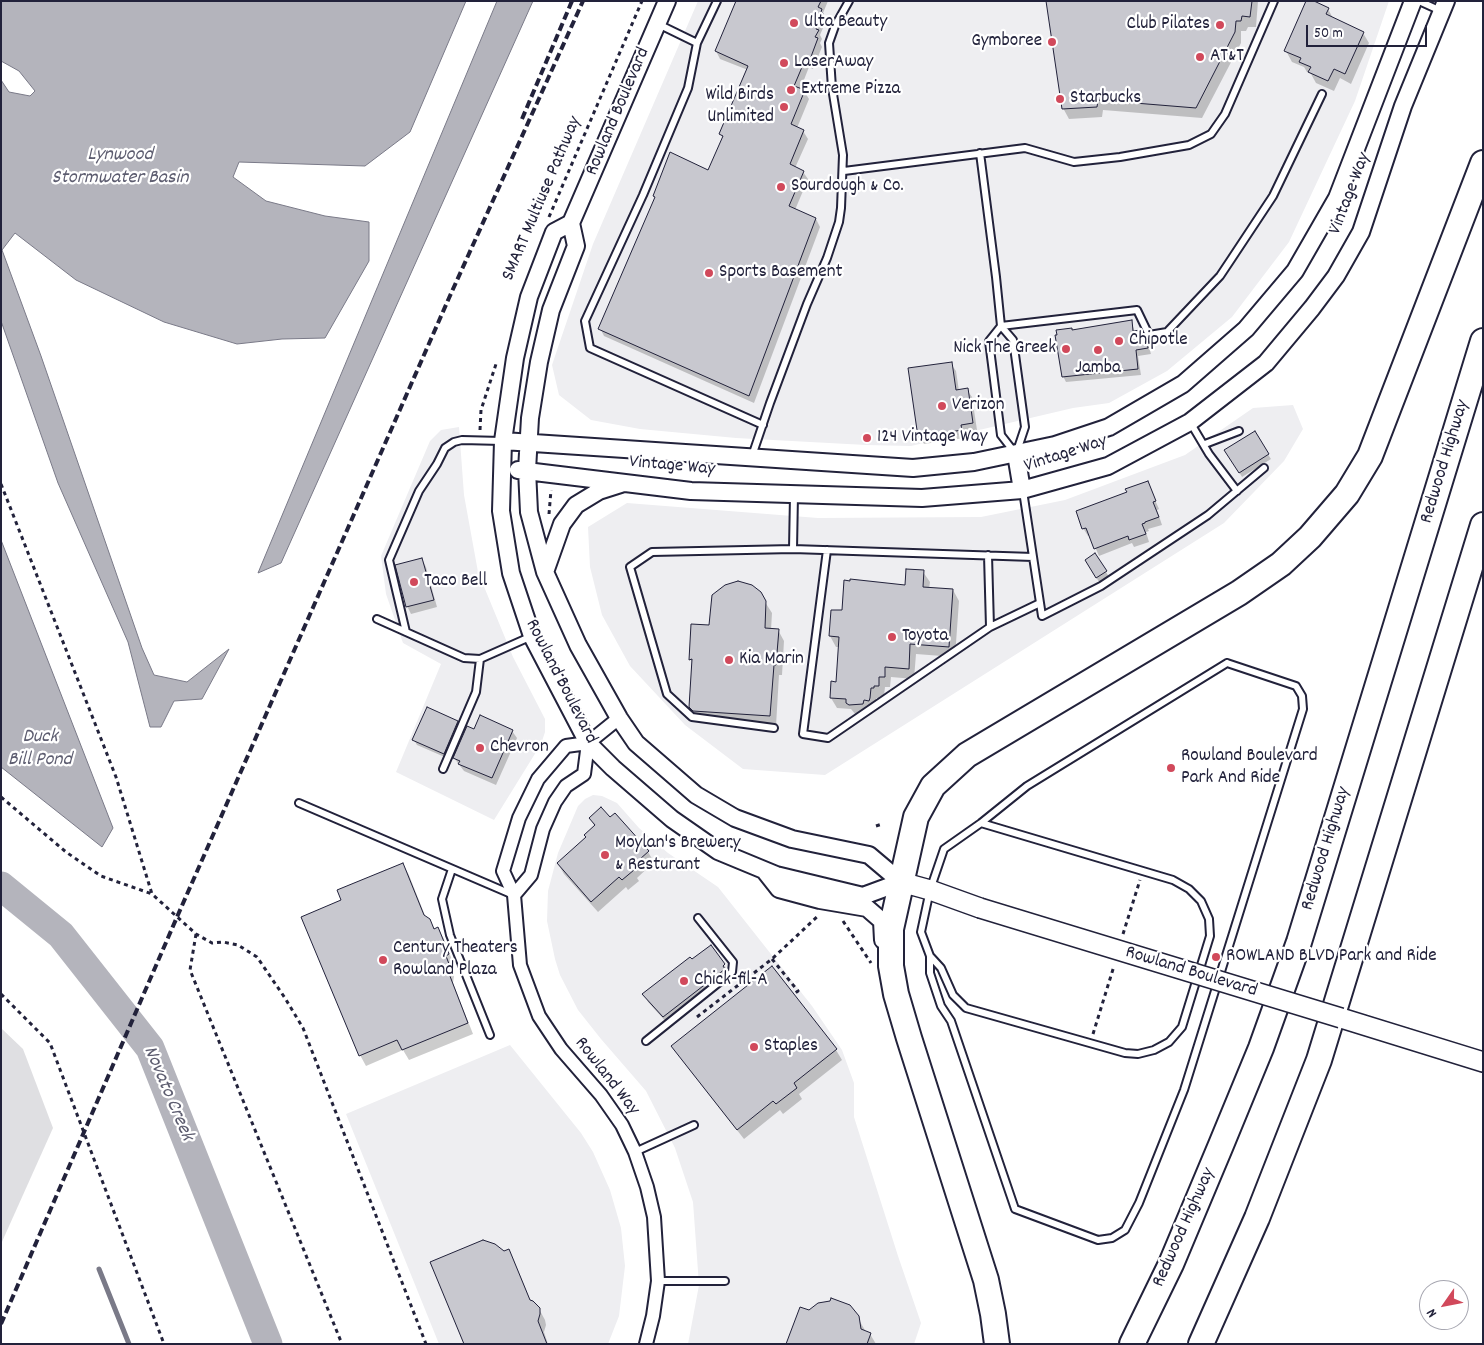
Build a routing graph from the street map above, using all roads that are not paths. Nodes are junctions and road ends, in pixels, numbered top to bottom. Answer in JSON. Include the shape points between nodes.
{"nodes":[{"id":1,"x":666,"y":1,"type":"edge"},
{"id":2,"x":717,"y":1,"type":"edge"},
{"id":3,"x":849,"y":1,"type":"edge"},
{"id":4,"x":1274,"y":1,"type":"edge"},
{"id":5,"x":1412,"y":1,"type":"edge"},
{"id":6,"x":1419,"y":1,"type":"edge"},
{"id":7,"x":1443,"y":6,"type":"edge"},
{"id":8,"x":657,"y":23,"type":"junction"},
{"id":9,"x":697,"y":43,"type":"junction"},
{"id":10,"x":1322,"y":94,"type":"dead end"},
{"id":11,"x":980,"y":153,"type":"junction"},
{"id":12,"x":1483,"y":163,"type":"edge"},
{"id":13,"x":844,"y":171,"type":"junction"},
{"id":14,"x":571,"y":223,"type":"junction"},
{"id":15,"x":1001,"y":326,"type":"junction"},
{"id":16,"x":1483,"y":341,"type":"edge"},
{"id":17,"x":1190,"y":422,"type":"junction"},
{"id":18,"x":763,"y":425,"type":"junction"},
{"id":19,"x":1240,"y":431,"type":"dead end"},
{"id":20,"x":503,"y":442,"type":"junction"},
{"id":21,"x":527,"y":444,"type":"junction"},
{"id":22,"x":1204,"y":444,"type":"junction"},
{"id":23,"x":1016,"y":454,"type":"junction"},
{"id":24,"x":752,"y":458,"type":"junction"},
{"id":25,"x":1264,"y":468,"type":"dead end"},
{"id":26,"x":503,"y":470,"type":"junction"},
{"id":27,"x":527,"y":470,"type":"junction"},
{"id":28,"x":626,"y":482,"type":"junction"},
{"id":29,"x":1022,"y":490,"type":"junction"},
{"id":30,"x":1237,"y":491,"type":"junction"},
{"id":31,"x":794,"y":493,"type":"junction"},
{"id":32,"x":1483,"y":525,"type":"edge"},
{"id":33,"x":793,"y":549,"type":"junction"},
{"id":34,"x":827,"y":550,"type":"junction"},
{"id":35,"x":988,"y":555,"type":"junction"},
{"id":36,"x":1033,"y":557,"type":"junction"},
{"id":37,"x":545,"y":572,"type":"junction"},
{"id":38,"x":1040,"y":602,"type":"junction"},
{"id":39,"x":377,"y":619,"type":"dead end"},
{"id":40,"x":990,"y":627,"type":"junction"},
{"id":41,"x":406,"y":632,"type":"junction"},
{"id":42,"x":532,"y":636,"type":"junction"},
{"id":43,"x":480,"y":659,"type":"junction"},
{"id":44,"x":619,"y":718,"type":"junction"},
{"id":45,"x":774,"y":728,"type":"dead end"},
{"id":46,"x":588,"y":743,"type":"junction"},
{"id":47,"x":443,"y":769,"type":"dead end"},
{"id":48,"x":299,"y":803,"type":"dead end"},
{"id":49,"x":981,"y":823,"type":"junction"},
{"id":50,"x":452,"y":869,"type":"junction"},
{"id":51,"x":764,"y":870,"type":"junction"},
{"id":52,"x":901,"y":882,"type":"junction"},
{"id":53,"x":930,"y":890,"type":"junction"},
{"id":54,"x":514,"y":895,"type":"junction"},
{"id":55,"x":698,"y":918,"type":"dead end"},
{"id":56,"x":930,"y":956,"type":"junction"},
{"id":57,"x":881,"y":960,"type":"junction"},
{"id":58,"x":490,"y":1035,"type":"dead end"},
{"id":59,"x":646,"y":1041,"type":"dead end"},
{"id":60,"x":1483,"y":1062,"type":"edge"},
{"id":61,"x":694,"y":1125,"type":"dead end"},
{"id":62,"x":635,"y":1152,"type":"junction"},
{"id":63,"x":658,"y":1281,"type":"junction"},
{"id":64,"x":725,"y":1281,"type":"dead end"},
{"id":65,"x":646,"y":1344,"type":"edge"},
{"id":66,"x":997,"y":1344,"type":"edge"},
{"id":67,"x":1132,"y":1344,"type":"edge"},
{"id":68,"x":1201,"y":1344,"type":"edge"}],
"edges":[{"from":1,"to":8,"type":"street","name":"Rowland Boulevard"},
{"from":2,"to":9,"type":"lane"},
{"from":3,"to":13,"type":"lane","via":[[829,44]]},
{"from":4,"to":11,"type":"lane","via":[[1224,114],[1211,134],[1189,145],[1074,162],[1025,148]]},
{"from":5,"to":23,"type":"street","name":"Vintage Way","via":[[1337,198],[1295,271],[1246,329],[1184,384],[1108,427]]},
{"from":6,"to":7,"type":"lane"},
{"from":7,"to":17,"type":"street","name":"Vintage Way","via":[[1403,106],[1360,232],[1336,276],[1266,364]]},
{"from":8,"to":9,"type":"lane"},
{"from":8,"to":14,"type":"street","name":"Rowland Boulevard"},
{"from":9,"to":18,"type":"lane","via":[[688,88],[584,321],[590,348]]},
{"from":10,"to":15,"type":"lane","via":[[1273,196],[1220,276],[1167,332],[1149,335],[1137,310]]},
{"from":11,"to":13,"type":"lane"},
{"from":11,"to":15,"type":"lane"},
{"from":12,"to":52,"type":"highway","via":[[1370,456],[1347,494],[1310,537],[1281,564],[1239,593],[967,755],[933,786],[916,817]]},
{"from":13,"to":18,"type":"lane","via":[[839,222]]},
{"from":14,"to":20,"type":"street","name":"Rowland Boulevard","via":[[554,232],[528,298],[515,358]]},
{"from":14,"to":21,"type":"street","name":"Rowland Boulevard","via":[[576,246],[551,310],[539,362]]},
{"from":15,"to":23,"type":"lane","via":[[1013,340],[1025,427]]},
{"from":15,"to":23,"type":"lane","via":[[989,341],[1001,435]]},
{"from":16,"to":67,"type":"highway","name":"Redwood Highway","via":[[1299,942],[1261,1048],[1221,1145],[1171,1264]]},
{"from":17,"to":22,"type":"lane"},
{"from":17,"to":29,"type":"street","name":"Vintage Way","via":[[1108,466]]},
{"from":18,"to":24,"type":"lane"},
{"from":19,"to":22,"type":"lane"},
{"from":20,"to":21,"type":"street","name":"Vintage Way"},
{"from":20,"to":26,"type":"street","name":"Rowland Boulevard"},
{"from":20,"to":41,"type":"lane","via":[[454,442],[445,448],[419,491],[389,560]]},
{"from":21,"to":24,"type":"street","name":"Vintage Way"},
{"from":21,"to":27,"type":"street","name":"Rowland Boulevard"},
{"from":22,"to":30,"type":"lane"},
{"from":23,"to":24,"type":"street","name":"Vintage Way","via":[[913,468]]},
{"from":23,"to":29,"type":"street"},
{"from":25,"to":30,"type":"lane"},
{"from":26,"to":27,"type":"street","name":"Vintage Way"},
{"from":26,"to":42,"type":"street","name":"Rowland Boulevard","via":[[501,511],[511,573]]},
{"from":27,"to":28,"type":"street","name":"Vintage Way"},
{"from":27,"to":37,"type":"street","name":"Rowland Boulevard","via":[[529,512]]},
{"from":28,"to":31,"type":"street","name":"Vintage Way","via":[[690,491]]},
{"from":28,"to":37,"type":"street","via":[[599,491],[576,505],[562,524]]},
{"from":29,"to":31,"type":"street","name":"Vintage Way","via":[[922,498]]},
{"from":29,"to":36,"type":"lane"},
{"from":30,"to":38,"type":"lane","via":[[1208,515],[1101,586],[1042,616]]},
{"from":31,"to":33,"type":"lane"},
{"from":32,"to":68,"type":"highway","via":[[1319,1060],[1257,1218]]},
{"from":33,"to":34,"type":"lane"},
{"from":33,"to":45,"type":"lane","via":[[652,552],[630,567],[667,694],[692,717]]},
{"from":34,"to":35,"type":"lane"},
{"from":34,"to":40,"type":"lane","via":[[803,734],[828,738]]},
{"from":35,"to":36,"type":"lane"},
{"from":35,"to":40,"type":"lane"},
{"from":36,"to":38,"type":"lane"},
{"from":37,"to":44,"type":"street","name":"Rowland Boulevard","via":[[578,645]]},
{"from":38,"to":40,"type":"lane"},
{"from":39,"to":41,"type":"lane"},
{"from":41,"to":43,"type":"lane","via":[[464,658]]},
{"from":42,"to":43,"type":"lane"},
{"from":42,"to":46,"type":"street","name":"Rowland Boulevard"},
{"from":43,"to":47,"type":"lane","via":[[476,692]]},
{"from":44,"to":46,"type":"street","name":"Rowland Way"},
{"from":44,"to":52,"type":"street","name":"Rowland Boulevard","via":[[636,743],[696,795],[734,818],[792,839],[870,855]]},
{"from":46,"to":51,"type":"street","name":"Rowland Boulevard","via":[[672,819],[718,851]]},
{"from":46,"to":54,"type":"street","via":[[584,774],[566,786],[555,802],[543,829],[531,875]]},
{"from":46,"to":54,"type":"street","name":"Rowland Way","via":[[566,746],[538,780],[518,818],[504,871]]},
{"from":48,"to":50,"type":"lane"},
{"from":49,"to":53,"type":"lane","via":[[944,849]]},
{"from":49,"to":56,"type":"lane","via":[[1173,880],[1189,889],[1205,910],[1210,936],[1182,1027],[1169,1042],[1154,1050],[1125,1053],[966,1008],[953,995],[941,968]]},
{"from":49,"to":56,"type":"lane","via":[[1027,786],[1227,663],[1296,686],[1302,696],[1303,709],[1184,1090],[1125,1230],[1112,1238],[1098,1240],[1015,1209],[951,1021],[941,1006],[930,973]]},
{"from":50,"to":54,"type":"lane"},
{"from":50,"to":58,"type":"lane","via":[[442,899],[450,936]]},
{"from":51,"to":52,"type":"street","name":"Rowland Boulevard","via":[[863,896]]},
{"from":51,"to":57,"type":"street","via":[[779,889],[867,908],[882,921],[884,948]]},
{"from":52,"to":53,"type":"main road","name":"Rowland Boulevard"},
{"from":52,"to":57,"type":"highway"},
{"from":53,"to":56,"type":"lane","via":[[921,932]]},
{"from":53,"to":60,"type":"main road","name":"Rowland Boulevard","bridge":true},
{"from":54,"to":62,"type":"street","name":"Rowland Way","via":[[520,966],[540,1016],[561,1049],[622,1125]]},
{"from":55,"to":59,"type":"lane","via":[[733,962],[732,972]]},
{"from":57,"to":66,"type":"highway","via":[[896,994],[986,1280]]},
{"from":61,"to":62,"type":"lane"},
{"from":62,"to":63,"type":"street","name":"Rowland Way","via":[[654,1217]]},
{"from":63,"to":64,"type":"lane"},
{"from":63,"to":65,"type":"street","name":"Rowland Way","via":[[654,1316]]}]}
